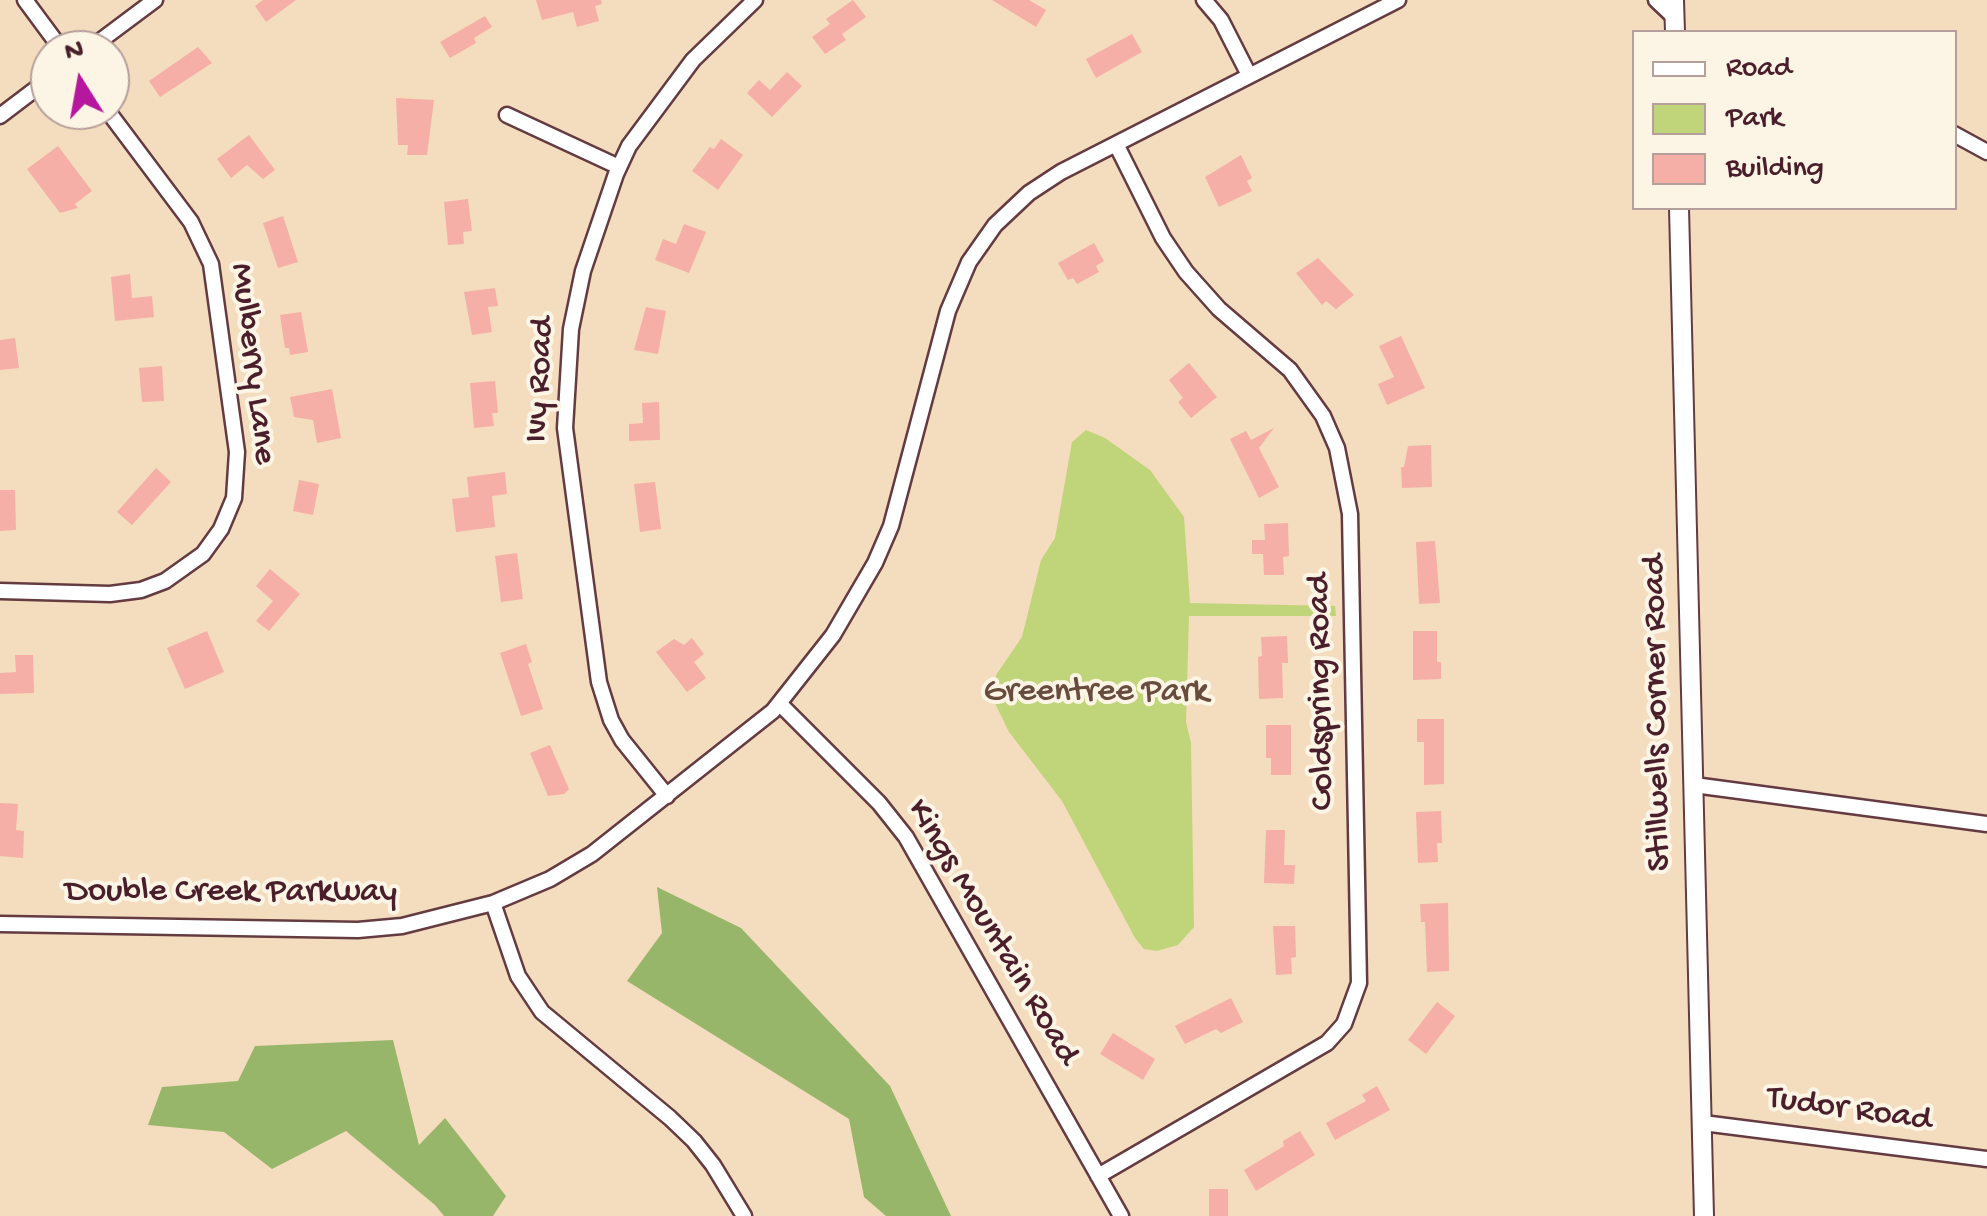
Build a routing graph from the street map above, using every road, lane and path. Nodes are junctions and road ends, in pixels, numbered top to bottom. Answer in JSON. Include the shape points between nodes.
{"nodes":[{"id":1,"x":24,"y":0,"type":"edge"},
{"id":2,"x":154,"y":0,"type":"edge"},
{"id":3,"x":755,"y":0,"type":"edge"},
{"id":4,"x":1204,"y":0,"type":"edge"},
{"id":5,"x":1398,"y":0,"type":"edge"},
{"id":6,"x":1656,"y":0,"type":"edge"},
{"id":7,"x":1675,"y":17,"type":"edge"},
{"id":8,"x":47,"y":30,"type":"edge"},
{"id":9,"x":114,"y":30,"type":"edge"},
{"id":10,"x":1249,"y":75,"type":"junction"},
{"id":11,"x":30,"y":93,"type":"edge"},
{"id":12,"x":506,"y":115,"type":"dead end"},
{"id":13,"x":0,"y":116,"type":"edge"},
{"id":14,"x":122,"y":130,"type":"edge"},
{"id":15,"x":1957,"y":136,"type":"edge"},
{"id":16,"x":1116,"y":144,"type":"junction"},
{"id":17,"x":1987,"y":152,"type":"edge"},
{"id":18,"x":618,"y":167,"type":"junction"},
{"id":19,"x":1680,"y":210,"type":"edge"},
{"id":20,"x":0,"y":592,"type":"edge"},
{"id":21,"x":780,"y":704,"type":"junction"},
{"id":22,"x":1694,"y":785,"type":"junction"},
{"id":23,"x":667,"y":796,"type":"junction"},
{"id":24,"x":1987,"y":824,"type":"edge"},
{"id":25,"x":494,"y":903,"type":"junction"},
{"id":26,"x":0,"y":924,"type":"edge"},
{"id":27,"x":1703,"y":1124,"type":"junction"},
{"id":28,"x":1987,"y":1159,"type":"edge"},
{"id":29,"x":1098,"y":1176,"type":"junction"},
{"id":30,"x":744,"y":1216,"type":"edge"},
{"id":31,"x":1121,"y":1216,"type":"edge"},
{"id":32,"x":1704,"y":1216,"type":"edge"}],
"edges":[{"from":1,"to":8,"type":"street"},
{"from":2,"to":9,"type":"street"},
{"from":3,"to":18,"type":"street","name":"Ivy Road","via":[[694,60]]},
{"from":4,"to":10,"type":"street"},
{"from":5,"to":10,"type":"street","name":"Double Creek Parkway"},
{"from":6,"to":7,"type":"street"},
{"from":10,"to":16,"type":"street","name":"Double Creek Parkway"},
{"from":11,"to":13,"type":"street"},
{"from":12,"to":18,"type":"street"},
{"from":14,"to":20,"type":"street","name":"Mulberry Lane","via":[[191,222],[211,264],[237,452],[234,498],[203,554],[165,582],[110,594]]},
{"from":15,"to":17,"type":"street"},
{"from":16,"to":21,"type":"street","name":"Double Creek Parkway","via":[[1029,193],[969,262],[948,312],[891,526],[833,635]]},
{"from":16,"to":29,"type":"street","name":"Coldspring Road","via":[[1186,272],[1299,381],[1340,458],[1350,514],[1359,982],[1352,1009],[1327,1043]]},
{"from":18,"to":23,"type":"street","name":"Ivy Road","via":[[571,329],[569,476],[605,707],[626,747]]},
{"from":19,"to":22,"type":"street","name":"Stillwells Corner Road"},
{"from":21,"to":23,"type":"street","name":"Double Creek Parkway"},
{"from":21,"to":29,"type":"street","name":"Kings Mountain Road","via":[[906,837]]},
{"from":22,"to":24,"type":"street"},
{"from":22,"to":27,"type":"street","name":"Stillwells Corner Road"},
{"from":23,"to":25,"type":"street","name":"Double Creek Parkway","via":[[592,854]]},
{"from":25,"to":26,"type":"street","name":"Double Creek Parkway","via":[[358,930]]},
{"from":25,"to":30,"type":"street","via":[[518,976],[536,1004],[694,1141]]},
{"from":27,"to":28,"type":"street","name":"Tudor Road"},
{"from":27,"to":32,"type":"street","name":"Stillwells Corner Road"},
{"from":29,"to":31,"type":"street","name":"Kings Mountain Road"}]}
